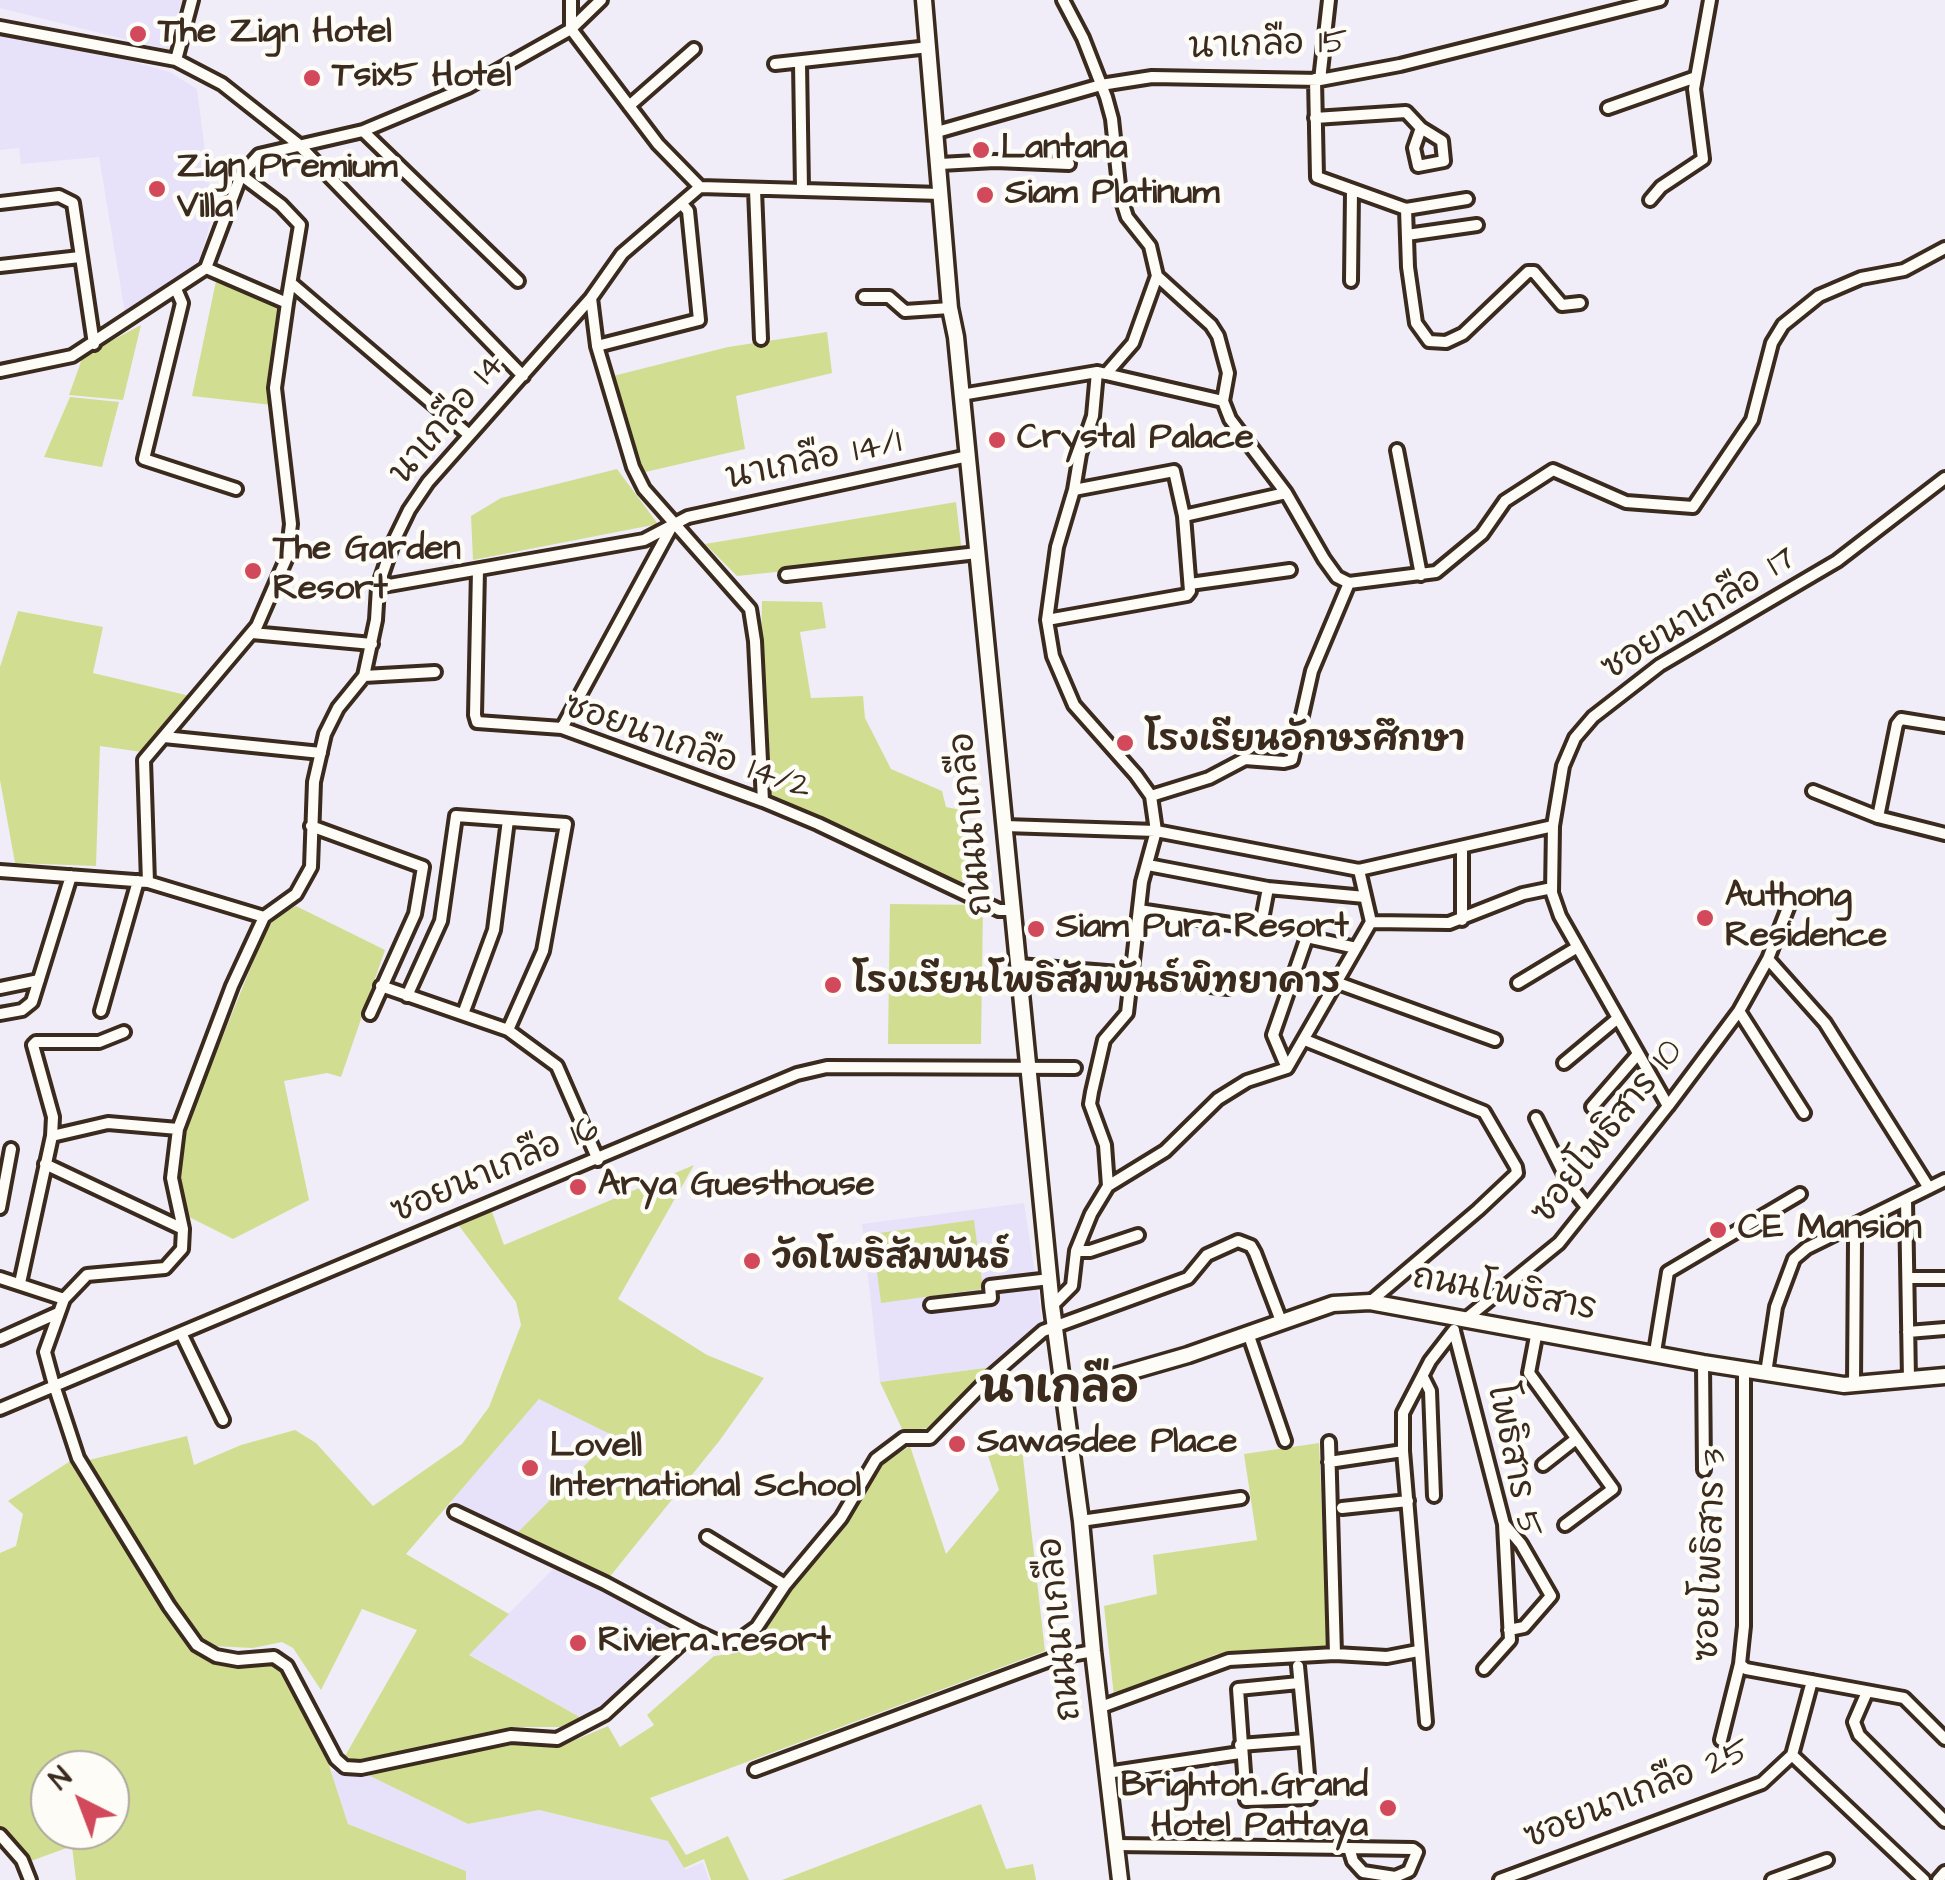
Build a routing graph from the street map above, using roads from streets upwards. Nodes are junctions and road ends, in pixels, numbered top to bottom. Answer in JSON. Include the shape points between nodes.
{"nodes":[{"id":1,"x":192,"y":0,"type":"edge"},
{"id":2,"x":571,"y":0,"type":"edge"},
{"id":3,"x":601,"y":0,"type":"edge"},
{"id":4,"x":924,"y":0,"type":"edge"},
{"id":5,"x":1064,"y":0,"type":"edge"},
{"id":6,"x":1330,"y":0,"type":"edge"},
{"id":7,"x":1660,"y":0,"type":"edge"},
{"id":8,"x":1710,"y":0,"type":"edge"},
{"id":9,"x":0,"y":27,"type":"edge"},
{"id":10,"x":571,"y":29,"type":"junction"},
{"id":11,"x":929,"y":47,"type":"junction"},
{"id":12,"x":694,"y":50,"type":"dead end"},
{"id":13,"x":176,"y":60,"type":"junction"},
{"id":14,"x":800,"y":62,"type":"junction"},
{"id":15,"x":774,"y":64,"type":"dead end"},
{"id":16,"x":1696,"y":77,"type":"junction"},
{"id":17,"x":1318,"y":80,"type":"junction"},
{"id":18,"x":1100,"y":85,"type":"junction"},
{"id":19,"x":629,"y":106,"type":"junction"},
{"id":20,"x":1608,"y":108,"type":"dead end"},
{"id":21,"x":1315,"y":118,"type":"junction"},
{"id":22,"x":1422,"y":128,"type":"dead end"},
{"id":23,"x":364,"y":131,"type":"junction"},
{"id":24,"x":937,"y":132,"type":"junction"},
{"id":25,"x":298,"y":144,"type":"junction"},
{"id":26,"x":940,"y":164,"type":"junction"},
{"id":27,"x":1069,"y":164,"type":"dead end"},
{"id":28,"x":241,"y":175,"type":"junction"},
{"id":29,"x":700,"y":188,"type":"junction"},
{"id":30,"x":802,"y":188,"type":"junction"},
{"id":31,"x":755,"y":190,"type":"junction"},
{"id":32,"x":1352,"y":191,"type":"junction"},
{"id":33,"x":940,"y":194,"type":"junction"},
{"id":34,"x":1466,"y":199,"type":"dead end"},
{"id":35,"x":1650,"y":200,"type":"dead end"},
{"id":36,"x":0,"y":203,"type":"edge"},
{"id":37,"x":682,"y":204,"type":"junction"},
{"id":38,"x":1406,"y":210,"type":"junction"},
{"id":39,"x":1477,"y":225,"type":"dead end"},
{"id":40,"x":1407,"y":235,"type":"junction"},
{"id":41,"x":1945,"y":248,"type":"edge"},
{"id":42,"x":80,"y":257,"type":"junction"},
{"id":43,"x":0,"y":266,"type":"edge"},
{"id":44,"x":206,"y":268,"type":"junction"},
{"id":45,"x":1156,"y":276,"type":"junction"},
{"id":46,"x":1351,"y":280,"type":"dead end"},
{"id":47,"x":518,"y":282,"type":"dead end"},
{"id":48,"x":290,"y":283,"type":"junction"},
{"id":49,"x":176,"y":288,"type":"junction"},
{"id":50,"x":591,"y":298,"type":"junction"},
{"id":51,"x":864,"y":298,"type":"dead end"},
{"id":52,"x":287,"y":303,"type":"junction"},
{"id":53,"x":1580,"y":303,"type":"dead end"},
{"id":54,"x":950,"y":308,"type":"junction"},
{"id":55,"x":762,"y":338,"type":"dead end"},
{"id":56,"x":94,"y":344,"type":"junction"},
{"id":57,"x":597,"y":346,"type":"junction"},
{"id":58,"x":0,"y":371,"type":"edge"},
{"id":59,"x":1102,"y":373,"type":"junction"},
{"id":60,"x":523,"y":376,"type":"junction"},
{"id":61,"x":961,"y":395,"type":"junction"},
{"id":62,"x":1224,"y":401,"type":"junction"},
{"id":63,"x":468,"y":434,"type":"junction"},
{"id":64,"x":1396,"y":450,"type":"dead end"},
{"id":65,"x":968,"y":456,"type":"junction"},
{"id":66,"x":1945,"y":478,"type":"edge"},
{"id":67,"x":236,"y":489,"type":"dead end"},
{"id":68,"x":1074,"y":490,"type":"junction"},
{"id":69,"x":1286,"y":493,"type":"junction"},
{"id":70,"x":1184,"y":516,"type":"junction"},
{"id":71,"x":673,"y":523,"type":"junction"},
{"id":72,"x":977,"y":553,"type":"junction"},
{"id":73,"x":478,"y":570,"type":"junction"},
{"id":74,"x":1290,"y":570,"type":"dead end"},
{"id":75,"x":1421,"y":574,"type":"junction"},
{"id":76,"x":786,"y":575,"type":"dead end"},
{"id":77,"x":1349,"y":583,"type":"junction"},
{"id":78,"x":1190,"y":584,"type":"junction"},
{"id":79,"x":378,"y":587,"type":"junction"},
{"id":80,"x":1048,"y":620,"type":"junction"},
{"id":81,"x":252,"y":632,"type":"junction"},
{"id":82,"x":372,"y":644,"type":"junction"},
{"id":83,"x":436,"y":672,"type":"dead end"},
{"id":84,"x":364,"y":676,"type":"junction"},
{"id":85,"x":1945,"y":726,"type":"edge"},
{"id":86,"x":562,"y":728,"type":"junction"},
{"id":87,"x":164,"y":737,"type":"junction"},
{"id":88,"x":320,"y":752,"type":"junction"},
{"id":89,"x":1813,"y":790,"type":"dead end"},
{"id":90,"x":1151,"y":796,"type":"junction"},
{"id":91,"x":763,"y":802,"type":"junction"},
{"id":92,"x":1878,"y":817,"type":"junction"},
{"id":93,"x":508,"y":820,"type":"junction"},
{"id":94,"x":311,"y":826,"type":"junction"},
{"id":95,"x":1005,"y":826,"type":"junction"},
{"id":96,"x":1553,"y":826,"type":"junction"},
{"id":97,"x":1156,"y":830,"type":"junction"},
{"id":98,"x":1945,"y":834,"type":"edge"},
{"id":99,"x":1462,"y":846,"type":"junction"},
{"id":100,"x":1148,"y":865,"type":"junction"},
{"id":101,"x":1359,"y":870,"type":"junction"},
{"id":102,"x":0,"y":871,"type":"edge"},
{"id":103,"x":71,"y":876,"type":"junction"},
{"id":104,"x":143,"y":882,"type":"junction"},
{"id":105,"x":1268,"y":888,"type":"junction"},
{"id":106,"x":1552,"y":888,"type":"junction"},
{"id":107,"x":1365,"y":897,"type":"junction"},
{"id":108,"x":1791,"y":900,"type":"dead end"},
{"id":109,"x":1013,"y":910,"type":"junction"},
{"id":110,"x":1140,"y":910,"type":"junction"},
{"id":111,"x":264,"y":917,"type":"junction"},
{"id":112,"x":1462,"y":920,"type":"junction"},
{"id":113,"x":1371,"y":922,"type":"junction"},
{"id":114,"x":1356,"y":948,"type":"junction"},
{"id":115,"x":1576,"y":948,"type":"junction"},
{"id":116,"x":1768,"y":959,"type":"junction"},
{"id":117,"x":1019,"y":965,"type":"junction"},
{"id":118,"x":1132,"y":974,"type":"junction"},
{"id":119,"x":39,"y":980,"type":"junction"},
{"id":120,"x":1338,"y":983,"type":"junction"},
{"id":121,"x":1518,"y":983,"type":"dead end"},
{"id":122,"x":381,"y":986,"type":"junction"},
{"id":123,"x":0,"y":988,"type":"edge"},
{"id":124,"x":1228,"y":988,"type":"dead end"},
{"id":125,"x":407,"y":996,"type":"junction"},
{"id":126,"x":102,"y":1011,"type":"dead end"},
{"id":127,"x":1739,"y":1011,"type":"junction"},
{"id":128,"x":0,"y":1014,"type":"edge"},
{"id":129,"x":370,"y":1014,"type":"dead end"},
{"id":130,"x":463,"y":1014,"type":"junction"},
{"id":131,"x":1618,"y":1018,"type":"junction"},
{"id":132,"x":508,"y":1030,"type":"junction"},
{"id":133,"x":124,"y":1032,"type":"dead end"},
{"id":134,"x":1305,"y":1040,"type":"junction"},
{"id":135,"x":1495,"y":1040,"type":"dead end"},
{"id":136,"x":1638,"y":1054,"type":"junction"},
{"id":137,"x":1564,"y":1063,"type":"dead end"},
{"id":138,"x":1074,"y":1068,"type":"dead end"},
{"id":139,"x":1287,"y":1068,"type":"junction"},
{"id":140,"x":1030,"y":1069,"type":"junction"},
{"id":141,"x":1668,"y":1106,"type":"junction"},
{"id":142,"x":1592,"y":1107,"type":"dead end"},
{"id":143,"x":1804,"y":1113,"type":"dead end"},
{"id":144,"x":1536,"y":1118,"type":"dead end"},
{"id":145,"x":178,"y":1129,"type":"junction"},
{"id":146,"x":52,"y":1136,"type":"junction"},
{"id":147,"x":12,"y":1148,"type":"dead end"},
{"id":148,"x":598,"y":1160,"type":"junction"},
{"id":149,"x":44,"y":1164,"type":"junction"},
{"id":150,"x":1945,"y":1180,"type":"edge"},
{"id":151,"x":1108,"y":1186,"type":"junction"},
{"id":152,"x":1930,"y":1188,"type":"junction"},
{"id":153,"x":1800,"y":1194,"type":"dead end"},
{"id":154,"x":1906,"y":1200,"type":"junction"},
{"id":155,"x":1587,"y":1207,"type":"junction"},
{"id":156,"x":0,"y":1208,"type":"edge"},
{"id":157,"x":1850,"y":1226,"type":"junction"},
{"id":158,"x":183,"y":1229,"type":"junction"},
{"id":159,"x":1138,"y":1235,"type":"dead end"},
{"id":160,"x":1076,"y":1252,"type":"junction"},
{"id":161,"x":0,"y":1278,"type":"edge"},
{"id":162,"x":1909,"y":1278,"type":"junction"},
{"id":163,"x":1945,"y":1278,"type":"edge"},
{"id":164,"x":1050,"y":1279,"type":"junction"},
{"id":165,"x":20,"y":1284,"type":"junction"},
{"id":166,"x":64,"y":1299,"type":"junction"},
{"id":167,"x":1370,"y":1302,"type":"junction"},
{"id":168,"x":931,"y":1306,"type":"dead end"},
{"id":169,"x":1052,"y":1306,"type":"junction"},
{"id":170,"x":58,"y":1314,"type":"junction"},
{"id":171,"x":1282,"y":1321,"type":"junction"},
{"id":172,"x":1459,"y":1321,"type":"junction"},
{"id":173,"x":1055,"y":1326,"type":"junction"},
{"id":174,"x":1945,"y":1329,"type":"edge"},
{"id":175,"x":1537,"y":1331,"type":"junction"},
{"id":176,"x":1908,"y":1332,"type":"junction"},
{"id":177,"x":1248,"y":1333,"type":"junction"},
{"id":178,"x":182,"y":1334,"type":"junction"},
{"id":179,"x":0,"y":1338,"type":"edge"},
{"id":180,"x":1655,"y":1352,"type":"junction"},
{"id":181,"x":1703,"y":1363,"type":"junction"},
{"id":182,"x":1744,"y":1370,"type":"junction"},
{"id":183,"x":1766,"y":1374,"type":"junction"},
{"id":184,"x":1423,"y":1376,"type":"junction"},
{"id":185,"x":1945,"y":1376,"type":"edge"},
{"id":186,"x":1909,"y":1380,"type":"junction"},
{"id":187,"x":1854,"y":1384,"type":"junction"},
{"id":188,"x":54,"y":1386,"type":"junction"},
{"id":189,"x":1063,"y":1391,"type":"junction"},
{"id":190,"x":0,"y":1409,"type":"edge"},
{"id":191,"x":223,"y":1420,"type":"dead end"},
{"id":192,"x":1576,"y":1439,"type":"junction"},
{"id":193,"x":1285,"y":1441,"type":"dead end"},
{"id":194,"x":1328,"y":1442,"type":"dead end"},
{"id":195,"x":1403,"y":1451,"type":"junction"},
{"id":196,"x":1330,"y":1462,"type":"junction"},
{"id":197,"x":1542,"y":1465,"type":"dead end"},
{"id":198,"x":1704,"y":1470,"type":"dead end"},
{"id":199,"x":1434,"y":1496,"type":"dead end"},
{"id":200,"x":1241,"y":1498,"type":"dead end"},
{"id":201,"x":1408,"y":1500,"type":"junction"},
{"id":202,"x":1342,"y":1508,"type":"dead end"},
{"id":203,"x":455,"y":1512,"type":"dead end"},
{"id":204,"x":1081,"y":1520,"type":"junction"},
{"id":205,"x":478,"y":1524,"type":"junction"},
{"id":206,"x":1504,"y":1524,"type":"junction"},
{"id":207,"x":1565,"y":1525,"type":"dead end"},
{"id":208,"x":472,"y":1536,"type":"dead end"},
{"id":209,"x":706,"y":1537,"type":"dead end"},
{"id":210,"x":785,"y":1585,"type":"junction"},
{"id":211,"x":1509,"y":1630,"type":"junction"},
{"id":212,"x":695,"y":1631,"type":"junction"},
{"id":213,"x":1092,"y":1651,"type":"junction"},
{"id":214,"x":1418,"y":1651,"type":"junction"},
{"id":215,"x":1336,"y":1654,"type":"junction"},
{"id":216,"x":1740,"y":1664,"type":"junction"},
{"id":217,"x":1298,"y":1666,"type":"dead end"},
{"id":218,"x":1484,"y":1669,"type":"dead end"},
{"id":219,"x":1812,"y":1681,"type":"junction"},
{"id":220,"x":1300,"y":1683,"type":"junction"},
{"id":221,"x":1867,"y":1692,"type":"junction"},
{"id":222,"x":1100,"y":1707,"type":"junction"},
{"id":223,"x":1426,"y":1722,"type":"dead end"},
{"id":224,"x":1945,"y":1739,"type":"edge"},
{"id":225,"x":1306,"y":1740,"type":"junction"},
{"id":226,"x":1721,"y":1740,"type":"dead end"},
{"id":227,"x":1240,"y":1749,"type":"junction"},
{"id":228,"x":1792,"y":1755,"type":"junction"},
{"id":229,"x":756,"y":1770,"type":"dead end"},
{"id":230,"x":1107,"y":1773,"type":"junction"},
{"id":231,"x":1945,"y":1822,"type":"edge"},
{"id":232,"x":0,"y":1835,"type":"edge"},
{"id":233,"x":1116,"y":1844,"type":"junction"},
{"id":234,"x":1350,"y":1848,"type":"junction"},
{"id":235,"x":1827,"y":1860,"type":"dead end"},
{"id":236,"x":1945,"y":1872,"type":"edge"},
{"id":237,"x":30,"y":1880,"type":"edge"},
{"id":238,"x":1120,"y":1880,"type":"edge"},
{"id":239,"x":1500,"y":1880,"type":"edge"},
{"id":240,"x":1772,"y":1880,"type":"edge"},
{"id":241,"x":1924,"y":1880,"type":"edge"},
{"id":242,"x":1938,"y":1880,"type":"edge"}],
"edges":[{"from":1,"to":13,"type":"street"},
{"from":2,"to":10,"type":"street"},
{"from":3,"to":10,"type":"street"},
{"from":4,"to":11,"type":"street","name":"ถนนนาเกลือ"},
{"from":5,"to":18,"type":"street"},
{"from":6,"to":17,"type":"street"},
{"from":7,"to":17,"type":"street","name":"นาเกลือ 15","via":[[1400,66]]},
{"from":8,"to":16,"type":"street"},
{"from":9,"to":13,"type":"street"},
{"from":10,"to":19,"type":"street"},
{"from":10,"to":23,"type":"street","via":[[468,88]]},
{"from":11,"to":14,"type":"street"},
{"from":11,"to":24,"type":"street","name":"ถนนนาเกลือ"},
{"from":12,"to":19,"type":"street"},
{"from":13,"to":25,"type":"street","via":[[222,84]]},
{"from":14,"to":15,"type":"street"},
{"from":14,"to":30,"type":"street"},
{"from":16,"to":20,"type":"street"},
{"from":16,"to":35,"type":"street","via":[[1703,159]]},
{"from":17,"to":18,"type":"street","name":"นาเกลือ 15","via":[[1152,77]]},
{"from":17,"to":21,"type":"street"},
{"from":18,"to":24,"type":"street","name":"นาเกลือ 15"},
{"from":18,"to":45,"type":"street","via":[[1112,119],[1126,217],[1150,246]]},
{"from":19,"to":29,"type":"street"},
{"from":21,"to":22,"type":"street","via":[[1406,112]]},
{"from":21,"to":32,"type":"street","via":[[1317,177]]},
{"from":23,"to":25,"type":"street"},
{"from":23,"to":47,"type":"street"},
{"from":24,"to":26,"type":"street","name":"ถนนนาเกลือ"},
{"from":25,"to":28,"type":"street","via":[[259,155]]},
{"from":25,"to":60,"type":"street"},
{"from":26,"to":27,"type":"street"},
{"from":26,"to":33,"type":"street","name":"ถนนนาเกลือ"},
{"from":28,"to":44,"type":"street"},
{"from":28,"to":48,"type":"street","via":[[300,225]]},
{"from":29,"to":31,"type":"street"},
{"from":29,"to":37,"type":"street","name":"นาเกลือ 14"},
{"from":30,"to":31,"type":"street"},
{"from":30,"to":33,"type":"street"},
{"from":31,"to":55,"type":"street"},
{"from":32,"to":38,"type":"street"},
{"from":32,"to":46,"type":"street"},
{"from":33,"to":54,"type":"street","name":"ถนนนาเกลือ"},
{"from":34,"to":38,"type":"street"},
{"from":36,"to":42,"type":"street","via":[[69,198]]},
{"from":37,"to":50,"type":"street","name":"นาเกลือ 14","via":[[622,254]]},
{"from":37,"to":57,"type":"street","via":[[698,320]]},
{"from":38,"to":40,"type":"street"},
{"from":39,"to":40,"type":"street"},
{"from":40,"to":53,"type":"street","via":[[1416,323],[1429,341],[1463,334],[1528,272],[1562,305]]},
{"from":41,"to":75,"type":"street","via":[[1904,270],[1818,296],[1790,318],[1772,343],[1752,420],[1694,507],[1626,502],[1553,470],[1505,502],[1482,534],[1436,572]]},
{"from":42,"to":43,"type":"street"},
{"from":42,"to":56,"type":"street"},
{"from":44,"to":49,"type":"street"},
{"from":44,"to":52,"type":"street"},
{"from":45,"to":59,"type":"street","via":[[1133,343]]},
{"from":45,"to":62,"type":"street","via":[[1218,336],[1228,373]]},
{"from":48,"to":52,"type":"street"},
{"from":48,"to":63,"type":"street"},
{"from":49,"to":56,"type":"street"},
{"from":49,"to":67,"type":"street","via":[[182,303],[144,459]]},
{"from":50,"to":57,"type":"street"},
{"from":50,"to":60,"type":"street","name":"นาเกลือ 14"},
{"from":51,"to":54,"type":"street","via":[[888,297],[904,310]]},
{"from":52,"to":81,"type":"street","via":[[275,388],[292,524],[287,557]]},
{"from":54,"to":61,"type":"street","name":"ถนนนาเกลือ"},
{"from":56,"to":58,"type":"street","via":[[72,356]]},
{"from":57,"to":71,"type":"street","via":[[633,467]]},
{"from":59,"to":61,"type":"street"},
{"from":59,"to":62,"type":"street"},
{"from":59,"to":68,"type":"street"},
{"from":60,"to":63,"type":"street","name":"นาเกลือ 14"},
{"from":61,"to":65,"type":"street","name":"ถนนนาเกลือ"},
{"from":62,"to":69,"type":"street"},
{"from":63,"to":79,"type":"street","name":"นาเกลือ 14","via":[[408,510]]},
{"from":64,"to":75,"type":"street"},
{"from":65,"to":71,"type":"street","name":"นาเกลือ 14/1"},
{"from":65,"to":72,"type":"street","name":"ถนนนาเกลือ"},
{"from":66,"to":96,"type":"street","name":"ซอยนาเกลือ 17","via":[[1838,562],[1660,665],[1593,717],[1563,766]]},
{"from":68,"to":70,"type":"street","via":[[1174,471]]},
{"from":68,"to":80,"type":"street","via":[[1057,547]]},
{"from":69,"to":70,"type":"street"},
{"from":69,"to":77,"type":"street","via":[[1324,560]]},
{"from":70,"to":78,"type":"street"},
{"from":71,"to":73,"type":"street","name":"นาเกลือ 14/1","via":[[644,540]]},
{"from":71,"to":86,"type":"street"},
{"from":71,"to":91,"type":"street","via":[[750,610]]},
{"from":72,"to":76,"type":"street"},
{"from":72,"to":95,"type":"street","name":"ถนนนาเกลือ"},
{"from":73,"to":79,"type":"street","name":"นาเกลือ 14/1"},
{"from":73,"to":86,"type":"street","name":"ซอยนาเกลือ 14/2","via":[[476,720]]},
{"from":74,"to":78,"type":"street"},
{"from":75,"to":77,"type":"street"},
{"from":77,"to":90,"type":"street","via":[[1312,672],[1292,760],[1245,759]]},
{"from":78,"to":80,"type":"street","via":[[1187,595]]},
{"from":79,"to":82,"type":"street","name":"นาเกลือ 14"},
{"from":80,"to":90,"type":"street","via":[[1074,705]]},
{"from":81,"to":82,"type":"street"},
{"from":81,"to":87,"type":"street"},
{"from":82,"to":84,"type":"street","name":"นาเกลือ 14"},
{"from":83,"to":84,"type":"street"},
{"from":84,"to":88,"type":"street","name":"นาเกลือ 14","via":[[338,708]]},
{"from":85,"to":92,"type":"street","via":[[1896,724]]},
{"from":86,"to":91,"type":"street","name":"ซอยนาเกลือ 14/2"},
{"from":87,"to":88,"type":"street"},
{"from":87,"to":104,"type":"street","via":[[144,760]]},
{"from":88,"to":94,"type":"street","name":"นาเกลือ 14"},
{"from":89,"to":92,"type":"street"},
{"from":90,"to":97,"type":"street"},
{"from":91,"to":109,"type":"street","name":"ซอยนาเกลือ 14/2","via":[[999,910]]},
{"from":92,"to":98,"type":"street"},
{"from":93,"to":125,"type":"street","via":[[456,816],[441,921]]},
{"from":93,"to":130,"type":"street","via":[[494,930]]},
{"from":93,"to":132,"type":"street","via":[[566,824],[543,952]]},
{"from":94,"to":111,"type":"street","name":"นาเกลือ 14","via":[[310,866],[296,894]]},
{"from":94,"to":122,"type":"street","via":[[423,868],[415,914]]},
{"from":95,"to":97,"type":"street"},
{"from":95,"to":109,"type":"street","name":"ถนนนาเกลือ"},
{"from":96,"to":99,"type":"street"},
{"from":96,"to":106,"type":"street","name":"ซอยนาเกลือ 17"},
{"from":97,"to":100,"type":"street"},
{"from":97,"to":101,"type":"street"},
{"from":99,"to":101,"type":"street"},
{"from":99,"to":112,"type":"street"},
{"from":100,"to":105,"type":"street"},
{"from":100,"to":110,"type":"street"},
{"from":101,"to":107,"type":"street"},
{"from":102,"to":103,"type":"street"},
{"from":103,"to":104,"type":"street"},
{"from":103,"to":119,"type":"street"},
{"from":104,"to":111,"type":"street"},
{"from":104,"to":126,"type":"street"},
{"from":105,"to":107,"type":"street"},
{"from":105,"to":110,"type":"street","via":[[1257,928]]},
{"from":106,"to":112,"type":"street"},
{"from":106,"to":115,"type":"street"},
{"from":107,"to":113,"type":"street"},
{"from":108,"to":116,"type":"street","name":"ซอยโพธิสาร 10"},
{"from":109,"to":117,"type":"street","name":"ถนนนาเกลือ"},
{"from":110,"to":118,"type":"street"},
{"from":111,"to":145,"type":"street","name":"นาเกลือ 14"},
{"from":112,"to":113,"type":"street"},
{"from":113,"to":114,"type":"street"},
{"from":114,"to":120,"type":"street"},
{"from":114,"to":139,"type":"street","via":[[1307,936],[1273,1034]]},
{"from":115,"to":121,"type":"street"},
{"from":115,"to":131,"type":"street"},
{"from":116,"to":127,"type":"street","name":"ซอยโพธิสาร 10"},
{"from":116,"to":152,"type":"street","via":[[1825,1022]]},
{"from":117,"to":118,"type":"street"},
{"from":117,"to":140,"type":"street","name":"ถนนนาเกลือ"},
{"from":118,"to":124,"type":"street"},
{"from":118,"to":151,"type":"street","via":[[1127,1013],[1104,1040],[1090,1104],[1105,1145]]},
{"from":119,"to":123,"type":"street"},
{"from":119,"to":128,"type":"street","via":[[28,1008]]},
{"from":120,"to":134,"type":"street"},
{"from":120,"to":135,"type":"street"},
{"from":122,"to":125,"type":"street"},
{"from":122,"to":129,"type":"street"},
{"from":125,"to":130,"type":"street"},
{"from":127,"to":141,"type":"street","name":"ซอยโพธิสาร 10"},
{"from":127,"to":143,"type":"street"},
{"from":130,"to":132,"type":"street"},
{"from":131,"to":136,"type":"street"},
{"from":131,"to":137,"type":"street"},
{"from":132,"to":148,"type":"street","via":[[558,1066]]},
{"from":133,"to":146,"type":"street","via":[[99,1042],[34,1044],[52,1108]]},
{"from":134,"to":139,"type":"street"},
{"from":134,"to":167,"type":"street","via":[[1484,1112],[1516,1167],[1490,1200]]},
{"from":136,"to":141,"type":"street"},
{"from":136,"to":142,"type":"street"},
{"from":138,"to":140,"type":"street","name":"ซอยนาเกลือ 16"},
{"from":139,"to":151,"type":"street","via":[[1218,1099],[1164,1151]]},
{"from":140,"to":148,"type":"street","name":"ซอยนาเกลือ 16","via":[[827,1067],[767,1085]]},
{"from":140,"to":164,"type":"street","name":"ถนนนาเกลือ"},
{"from":141,"to":155,"type":"street","name":"ซอยโพธิสาร 10"},
{"from":144,"to":155,"type":"street"},
{"from":145,"to":146,"type":"street","via":[[108,1123]]},
{"from":145,"to":158,"type":"street","name":"นาเกลือ 14","via":[[172,1178]]},
{"from":146,"to":149,"type":"street"},
{"from":147,"to":156,"type":"street"},
{"from":148,"to":178,"type":"street","name":"ซอยนาเกลือ 16"},
{"from":149,"to":158,"type":"street"},
{"from":149,"to":165,"type":"street"},
{"from":150,"to":152,"type":"street"},
{"from":151,"to":160,"type":"street"},
{"from":152,"to":154,"type":"street"},
{"from":153,"to":180,"type":"street","via":[[1668,1272]]},
{"from":154,"to":157,"type":"street"},
{"from":154,"to":162,"type":"street"},
{"from":155,"to":172,"type":"street","name":"ซอยโพธิสาร 10","via":[[1560,1243]]},
{"from":157,"to":183,"type":"street","via":[[1794,1259],[1776,1307]]},
{"from":157,"to":187,"type":"street"},
{"from":158,"to":166,"type":"street","via":[[182,1249],[165,1268],[87,1275]]},
{"from":159,"to":160,"type":"street"},
{"from":160,"to":169,"type":"street","via":[[1072,1286]]},
{"from":161,"to":165,"type":"street"},
{"from":162,"to":163,"type":"street"},
{"from":162,"to":176,"type":"street"},
{"from":164,"to":168,"type":"street","via":[[990,1286],[991,1298]]},
{"from":164,"to":169,"type":"street","name":"ถนนนาเกลือ"},
{"from":165,"to":166,"type":"street"},
{"from":166,"to":170,"type":"street"},
{"from":167,"to":171,"type":"street","name":"ถนนโพธิสาร","via":[[1333,1304]]},
{"from":167,"to":172,"type":"street","name":"ถนนโพธิสาร"},
{"from":169,"to":173,"type":"street","name":"ถนนนาเกลือ"},
{"from":170,"to":179,"type":"street"},
{"from":170,"to":188,"type":"street","via":[[46,1352]]},
{"from":171,"to":173,"type":"street","via":[[1255,1253],[1238,1241],[1207,1255],[1188,1278]]},
{"from":171,"to":177,"type":"street","name":"ถนนโพธิสาร"},
{"from":172,"to":175,"type":"street","name":"ถนนโพธิสาร"},
{"from":172,"to":184,"type":"street","name":"ซอยโพธิสาร 10"},
{"from":172,"to":206,"type":"street","name":"โพธิสาร 5"},
{"from":173,"to":189,"type":"street","name":"ถนนนาเกลือ"},
{"from":173,"to":210,"type":"street","via":[[988,1378],[930,1438],[904,1438],[876,1458],[841,1518]]},
{"from":174,"to":176,"type":"street"},
{"from":175,"to":180,"type":"street","name":"ถนนโพธิสาร"},
{"from":175,"to":192,"type":"street","via":[[1529,1373]]},
{"from":176,"to":186,"type":"street"},
{"from":177,"to":189,"type":"street","name":"ถนนโพธิสาร"},
{"from":177,"to":193,"type":"street"},
{"from":178,"to":188,"type":"street","name":"ซอยนาเกลือ 16"},
{"from":178,"to":191,"type":"street"},
{"from":180,"to":181,"type":"street","name":"ถนนโพธิสาร"},
{"from":181,"to":182,"type":"street","name":"ถนนโพธิสาร"},
{"from":181,"to":198,"type":"street"},
{"from":182,"to":183,"type":"street","name":"ถนนโพธิสาร"},
{"from":182,"to":216,"type":"street","name":"ซอยโพธิสาร 3"},
{"from":183,"to":187,"type":"street","name":"ถนนโพธิสาร"},
{"from":184,"to":195,"type":"street","name":"ซอยโพธิสาร 10","via":[[1403,1414]]},
{"from":184,"to":199,"type":"street","via":[[1430,1391]]},
{"from":185,"to":186,"type":"street","name":"ถนนโพธิสาร"},
{"from":186,"to":187,"type":"street","name":"ถนนโพธิสาร"},
{"from":188,"to":190,"type":"street","name":"ซอยนาเกลือ 16"},
{"from":188,"to":212,"type":"street","via":[[78,1458],[198,1645],[216,1656],[274,1657],[287,1666],[344,1766],[398,1762],[511,1736],[557,1739],[605,1714]]},
{"from":189,"to":204,"type":"street","name":"ถนนนาเกลือ"},
{"from":192,"to":197,"type":"street"},
{"from":192,"to":207,"type":"street","via":[[1613,1489]]},
{"from":194,"to":196,"type":"street"},
{"from":195,"to":196,"type":"street"},
{"from":195,"to":201,"type":"street","name":"ซอยโพธิสาร 10"},
{"from":196,"to":215,"type":"street"},
{"from":200,"to":204,"type":"street"},
{"from":201,"to":202,"type":"street"},
{"from":201,"to":214,"type":"street","name":"ซอยโพธิสาร 10"},
{"from":203,"to":205,"type":"street"},
{"from":204,"to":213,"type":"street","name":"ถนนนาเกลือ"},
{"from":205,"to":208,"type":"street"},
{"from":205,"to":212,"type":"street"},
{"from":206,"to":211,"type":"street","name":"โพธิสาร 5"},
{"from":206,"to":211,"type":"street","via":[[1551,1596],[1524,1628]]},
{"from":209,"to":210,"type":"street"},
{"from":210,"to":212,"type":"street","via":[[757,1627],[736,1642],[716,1642]]},
{"from":211,"to":218,"type":"street","via":[[1508,1644]]},
{"from":213,"to":222,"type":"street","name":"ถนนนาเกลือ"},
{"from":213,"to":229,"type":"street","via":[[1052,1659]]},
{"from":214,"to":215,"type":"street"},
{"from":214,"to":223,"type":"street","name":"ซอยโพธิสาร 10"},
{"from":215,"to":222,"type":"street","via":[[1230,1660]]},
{"from":216,"to":219,"type":"street"},
{"from":216,"to":226,"type":"street","name":"ซอยโพธิสาร 3"},
{"from":217,"to":220,"type":"street"},
{"from":219,"to":221,"type":"street"},
{"from":219,"to":228,"type":"street"},
{"from":220,"to":225,"type":"street"},
{"from":220,"to":227,"type":"street","via":[[1238,1689]]},
{"from":221,"to":224,"type":"street","via":[[1904,1698]]},
{"from":221,"to":231,"type":"street","via":[[1854,1722],[1859,1735]]},
{"from":222,"to":230,"type":"street","name":"ถนนนาเกลือ"},
{"from":225,"to":227,"type":"street"},
{"from":225,"to":227,"type":"street","via":[[1310,1798],[1246,1800]]},
{"from":227,"to":230,"type":"street"},
{"from":228,"to":239,"type":"street","name":"ซอยนาเกลือ 25","via":[[1762,1783]]},
{"from":228,"to":241,"type":"street"},
{"from":230,"to":233,"type":"street","name":"ถนนนาเกลือ"},
{"from":232,"to":237,"type":"street"},
{"from":233,"to":234,"type":"street"},
{"from":233,"to":238,"type":"street","name":"ถนนนาเกลือ"},
{"from":234,"to":234,"type":"street","via":[[1413,1849],[1417,1852],[1409,1872],[1394,1877],[1363,1872]]},
{"from":235,"to":240,"type":"street"},
{"from":236,"to":242,"type":"street"}]}
